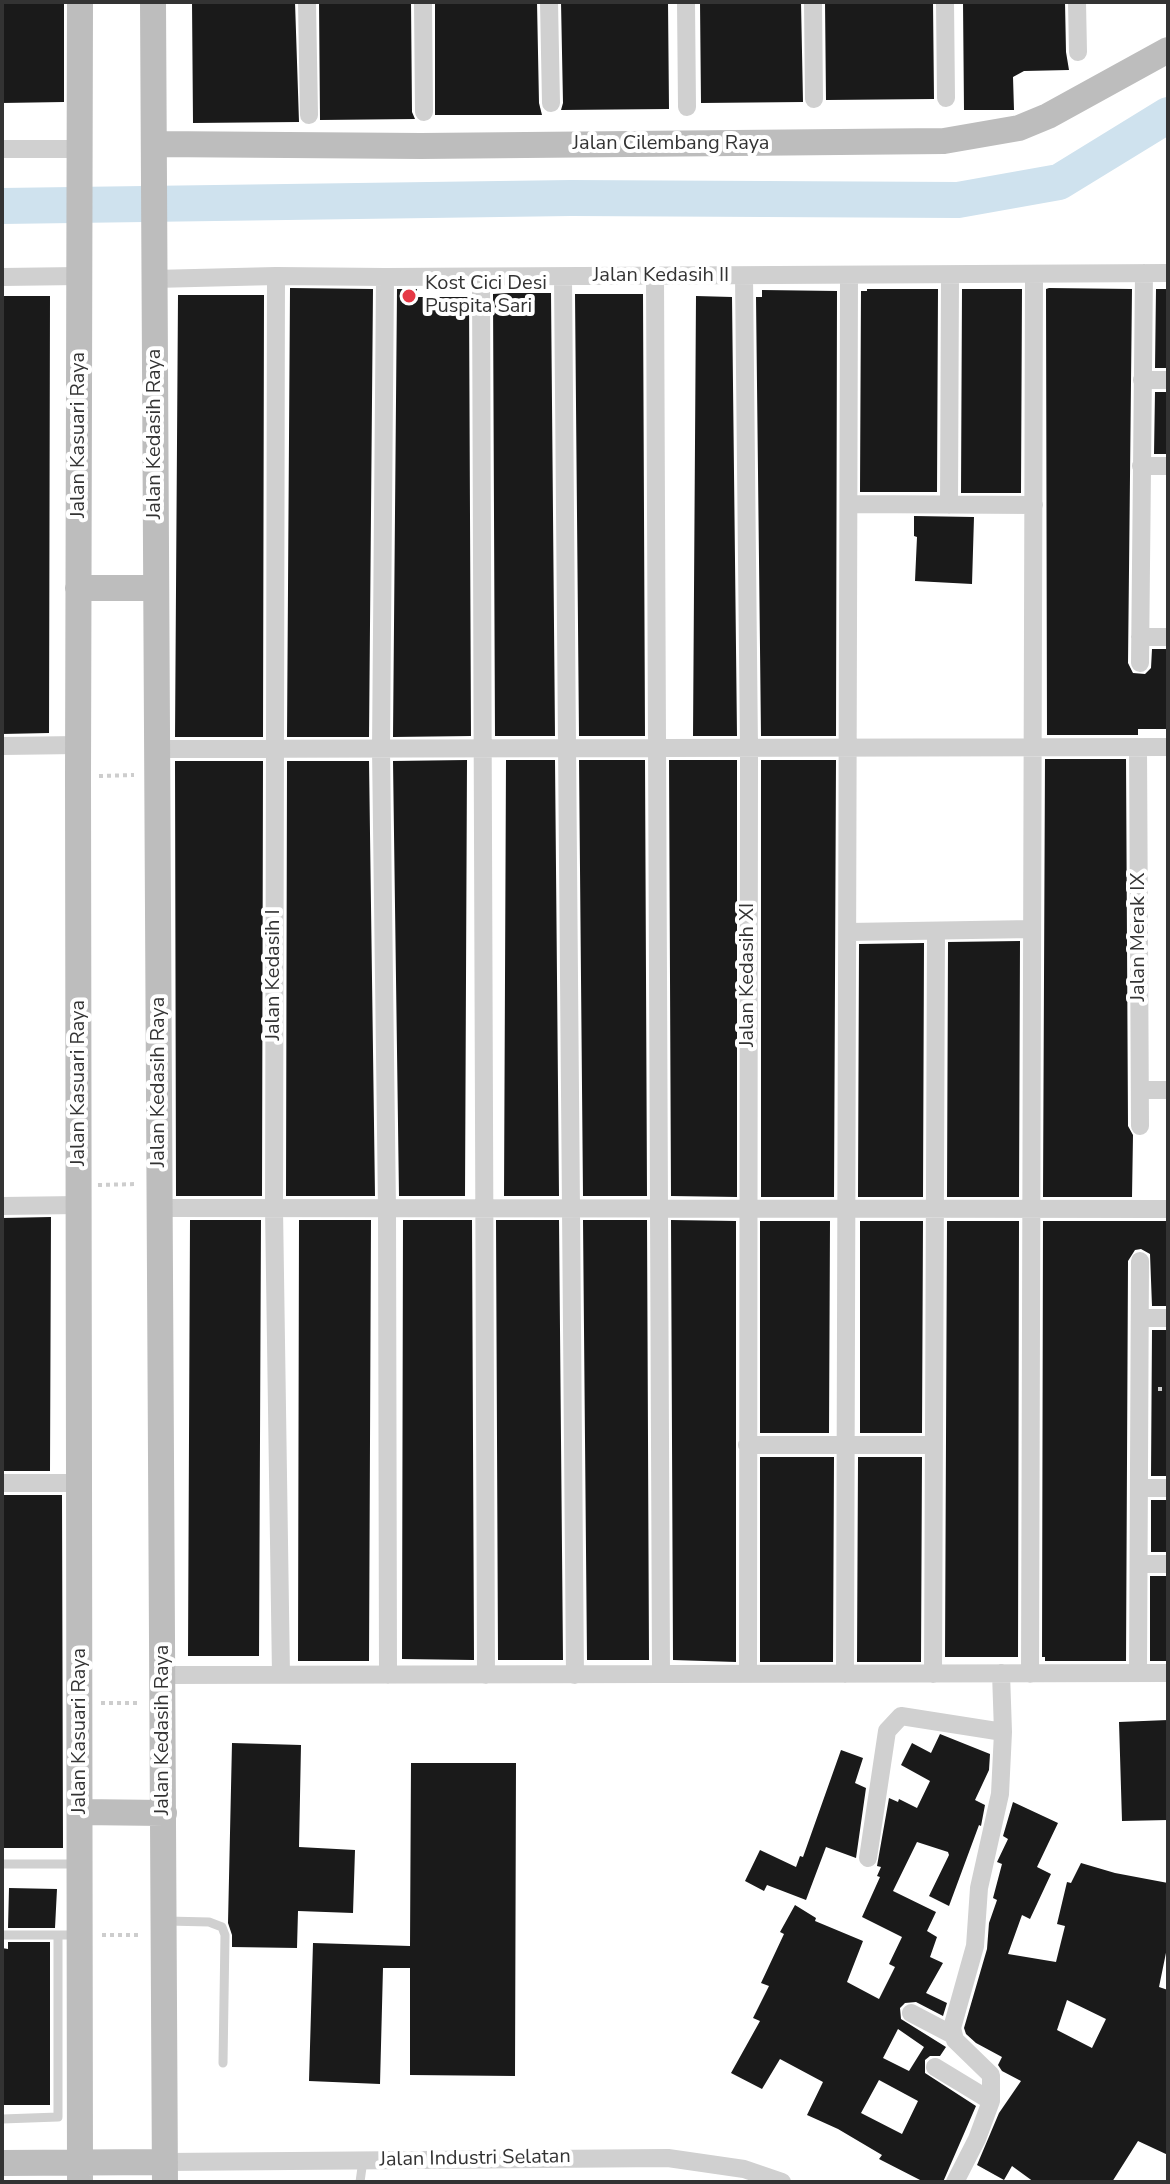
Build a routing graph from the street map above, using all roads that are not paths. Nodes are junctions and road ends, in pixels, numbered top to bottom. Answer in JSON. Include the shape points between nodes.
{"nodes":[{"id":1,"x":80,"y":2,"type":"edge"},
{"id":2,"x":153,"y":2,"type":"edge"},
{"id":3,"x":307,"y":2,"type":"edge"},
{"id":4,"x":423,"y":2,"type":"edge"},
{"id":5,"x":549,"y":2,"type":"edge"},
{"id":6,"x":686,"y":2,"type":"edge"},
{"id":7,"x":813,"y":2,"type":"edge"},
{"id":8,"x":945,"y":2,"type":"edge"},
{"id":9,"x":1077,"y":2,"type":"edge"},
{"id":10,"x":1168,"y":50,"type":"edge"},
{"id":11,"x":1078,"y":52,"type":"dead end"},
{"id":12,"x":946,"y":98,"type":"dead end"},
{"id":13,"x":814,"y":99,"type":"dead end"},
{"id":14,"x":551,"y":103,"type":"dead end"},
{"id":15,"x":687,"y":107,"type":"dead end"},
{"id":16,"x":424,"y":112,"type":"dead end"},
{"id":17,"x":309,"y":115,"type":"dead end"},
{"id":18,"x":2,"y":149,"type":"edge"},
{"id":19,"x":154,"y":152,"type":"junction"},
{"id":20,"x":80,"y":156,"type":"junction"},
{"id":21,"x":79,"y":269,"type":"junction"},
{"id":22,"x":154,"y":271,"type":"junction"},
{"id":23,"x":1144,"y":273,"type":"junction"},
{"id":24,"x":1168,"y":273,"type":"edge"},
{"id":25,"x":1034,"y":274,"type":"junction"},
{"id":26,"x":849,"y":275,"type":"junction"},
{"id":27,"x":950,"y":275,"type":"junction"},
{"id":28,"x":276,"y":276,"type":"junction"},
{"id":29,"x":655,"y":276,"type":"junction"},
{"id":30,"x":744,"y":276,"type":"junction"},
{"id":31,"x":2,"y":277,"type":"edge"},
{"id":32,"x":385,"y":277,"type":"junction"},
{"id":33,"x":481,"y":277,"type":"junction"},
{"id":34,"x":563,"y":277,"type":"junction"},
{"id":35,"x":1142,"y":380,"type":"junction"},
{"id":36,"x":1168,"y":380,"type":"edge"},
{"id":37,"x":1141,"y":466,"type":"junction"},
{"id":38,"x":1168,"y":466,"type":"edge"},
{"id":39,"x":849,"y":504,"type":"junction"},
{"id":40,"x":949,"y":505,"type":"junction"},
{"id":41,"x":1034,"y":505,"type":"junction"},
{"id":42,"x":78,"y":588,"type":"junction"},
{"id":43,"x":156,"y":588,"type":"junction"},
{"id":44,"x":1140,"y":637,"type":"junction"},
{"id":45,"x":1168,"y":637,"type":"edge"},
{"id":46,"x":1140,"y":663,"type":"dead end"},
{"id":47,"x":78,"y":745,"type":"junction"},
{"id":48,"x":2,"y":746,"type":"edge"},
{"id":49,"x":1168,"y":747,"type":"edge"},
{"id":50,"x":749,"y":748,"type":"junction"},
{"id":51,"x":381,"y":749,"type":"junction"},
{"id":52,"x":483,"y":749,"type":"junction"},
{"id":53,"x":567,"y":749,"type":"junction"},
{"id":54,"x":657,"y":749,"type":"junction"},
{"id":55,"x":848,"y":749,"type":"junction"},
{"id":56,"x":1033,"y":749,"type":"junction"},
{"id":57,"x":1138,"y":749,"type":"junction"},
{"id":58,"x":274,"y":750,"type":"junction"},
{"id":59,"x":157,"y":762,"type":"junction"},
{"id":60,"x":1032,"y":929,"type":"junction"},
{"id":61,"x":849,"y":932,"type":"junction"},
{"id":62,"x":936,"y":932,"type":"junction"},
{"id":63,"x":1140,"y":1090,"type":"junction"},
{"id":64,"x":1168,"y":1090,"type":"edge"},
{"id":65,"x":1140,"y":1126,"type":"dead end"},
{"id":66,"x":79,"y":1195,"type":"junction"},
{"id":67,"x":160,"y":1196,"type":"junction"},
{"id":68,"x":2,"y":1206,"type":"edge"},
{"id":69,"x":274,"y":1208,"type":"junction"},
{"id":70,"x":387,"y":1208,"type":"junction"},
{"id":71,"x":484,"y":1208,"type":"junction"},
{"id":72,"x":571,"y":1208,"type":"junction"},
{"id":73,"x":747,"y":1208,"type":"junction"},
{"id":74,"x":935,"y":1208,"type":"junction"},
{"id":75,"x":659,"y":1209,"type":"junction"},
{"id":76,"x":846,"y":1209,"type":"junction"},
{"id":77,"x":1031,"y":1209,"type":"junction"},
{"id":78,"x":1168,"y":1209,"type":"edge"},
{"id":79,"x":1140,"y":1261,"type":"dead end"},
{"id":80,"x":1140,"y":1318,"type":"junction"},
{"id":81,"x":1168,"y":1318,"type":"edge"},
{"id":82,"x":747,"y":1445,"type":"junction"},
{"id":83,"x":846,"y":1445,"type":"junction"},
{"id":84,"x":934,"y":1445,"type":"junction"},
{"id":85,"x":2,"y":1483,"type":"edge"},
{"id":86,"x":79,"y":1483,"type":"junction"},
{"id":87,"x":1139,"y":1488,"type":"junction"},
{"id":88,"x":1168,"y":1488,"type":"edge"},
{"id":89,"x":1139,"y":1564,"type":"junction"},
{"id":90,"x":1168,"y":1564,"type":"edge"},
{"id":91,"x":1001,"y":1673,"type":"junction"},
{"id":92,"x":1138,"y":1673,"type":"junction"},
{"id":93,"x":1168,"y":1673,"type":"edge"},
{"id":94,"x":661,"y":1674,"type":"junction"},
{"id":95,"x":748,"y":1674,"type":"junction"},
{"id":96,"x":845,"y":1674,"type":"junction"},
{"id":97,"x":933,"y":1674,"type":"junction"},
{"id":98,"x":1030,"y":1674,"type":"junction"},
{"id":99,"x":162,"y":1675,"type":"junction"},
{"id":100,"x":281,"y":1675,"type":"junction"},
{"id":101,"x":388,"y":1675,"type":"junction"},
{"id":102,"x":486,"y":1675,"type":"junction"},
{"id":103,"x":575,"y":1675,"type":"junction"},
{"id":104,"x":1003,"y":1732,"type":"junction"},
{"id":105,"x":80,"y":1812,"type":"junction"},
{"id":106,"x":164,"y":1813,"type":"junction"},
{"id":107,"x":868,"y":1858,"type":"dead end"},
{"id":108,"x":2,"y":1864,"type":"edge"},
{"id":109,"x":80,"y":1864,"type":"junction"},
{"id":110,"x":164,"y":1928,"type":"junction"},
{"id":111,"x":2,"y":1935,"type":"edge"},
{"id":112,"x":69,"y":1936,"type":"junction"},
{"id":113,"x":911,"y":2013,"type":"dead end"},
{"id":114,"x":953,"y":2035,"type":"junction"},
{"id":115,"x":223,"y":2063,"type":"dead end"},
{"id":116,"x":935,"y":2067,"type":"dead end"},
{"id":117,"x":991,"y":2101,"type":"junction"},
{"id":118,"x":2,"y":2119,"type":"edge"},
{"id":119,"x":363,"y":2160,"type":"junction"},
{"id":120,"x":2,"y":2163,"type":"edge"},
{"id":121,"x":165,"y":2172,"type":"edge"},
{"id":122,"x":80,"y":2173,"type":"edge"},
{"id":123,"x":360,"y":2182,"type":"edge"},
{"id":124,"x":782,"y":2182,"type":"edge"},
{"id":125,"x":955,"y":2182,"type":"edge"}],
"edges":[{"from":1,"to":20,"type":"main road","name":"Jalan Kasuari Raya"},
{"from":2,"to":19,"type":"main road","name":"Jalan Kedasih Raya"},
{"from":3,"to":17,"type":"street"},
{"from":4,"to":16,"type":"street"},
{"from":5,"to":14,"type":"street"},
{"from":6,"to":15,"type":"street"},
{"from":7,"to":13,"type":"street"},
{"from":8,"to":12,"type":"street"},
{"from":9,"to":11,"type":"street"},
{"from":10,"to":19,"type":"main road","name":"Jalan Cilembang Raya","via":[[1019,128],[944,141]]},
{"from":18,"to":20,"type":"street"},
{"from":19,"to":22,"type":"main road","name":"Jalan Kedasih Raya"},
{"from":20,"to":21,"type":"main road","name":"Jalan Kasuari Raya"},
{"from":21,"to":31,"type":"street"},
{"from":21,"to":42,"type":"main road","name":"Jalan Kasuari Raya"},
{"from":22,"to":28,"type":"street","name":"Jalan Kedasih II"},
{"from":22,"to":43,"type":"main road","name":"Jalan Kedasih Raya"},
{"from":23,"to":24,"type":"street","name":"Jalan Kedasih II"},
{"from":23,"to":25,"type":"street","name":"Jalan Kedasih II"},
{"from":23,"to":35,"type":"street"},
{"from":25,"to":27,"type":"street","name":"Jalan Kedasih II"},
{"from":25,"to":41,"type":"street"},
{"from":26,"to":27,"type":"street","name":"Jalan Kedasih II"},
{"from":26,"to":30,"type":"street","name":"Jalan Kedasih II"},
{"from":26,"to":39,"type":"street"},
{"from":27,"to":40,"type":"street"},
{"from":28,"to":32,"type":"street","name":"Jalan Kedasih II"},
{"from":28,"to":58,"type":"street","name":"Jalan Kedasih I"},
{"from":29,"to":30,"type":"street","name":"Jalan Kedasih II"},
{"from":29,"to":34,"type":"street","name":"Jalan Kedasih II"},
{"from":29,"to":54,"type":"street"},
{"from":30,"to":50,"type":"street","name":"Jalan Kedasih XI"},
{"from":32,"to":33,"type":"street","name":"Jalan Kedasih II"},
{"from":32,"to":51,"type":"street"},
{"from":33,"to":34,"type":"street","name":"Jalan Kedasih II"},
{"from":33,"to":52,"type":"street"},
{"from":34,"to":53,"type":"street"},
{"from":35,"to":36,"type":"street"},
{"from":35,"to":37,"type":"street"},
{"from":37,"to":38,"type":"street"},
{"from":37,"to":44,"type":"street"},
{"from":39,"to":40,"type":"street"},
{"from":39,"to":55,"type":"street"},
{"from":40,"to":41,"type":"street"},
{"from":41,"to":56,"type":"street"},
{"from":42,"to":43,"type":"main road"},
{"from":42,"to":47,"type":"main road","name":"Jalan Kasuari Raya"},
{"from":43,"to":59,"type":"main road","name":"Jalan Kedasih Raya"},
{"from":44,"to":45,"type":"street"},
{"from":44,"to":46,"type":"street"},
{"from":47,"to":48,"type":"street"},
{"from":47,"to":66,"type":"main road","name":"Jalan Kasuari Raya"},
{"from":49,"to":57,"type":"street"},
{"from":50,"to":54,"type":"street"},
{"from":50,"to":55,"type":"street"},
{"from":50,"to":73,"type":"street","name":"Jalan Kedasih XI"},
{"from":51,"to":52,"type":"street"},
{"from":51,"to":58,"type":"street"},
{"from":51,"to":70,"type":"street"},
{"from":52,"to":53,"type":"street"},
{"from":52,"to":71,"type":"street"},
{"from":53,"to":54,"type":"street"},
{"from":53,"to":72,"type":"street"},
{"from":54,"to":75,"type":"street"},
{"from":55,"to":56,"type":"street"},
{"from":55,"to":61,"type":"street"},
{"from":56,"to":57,"type":"street"},
{"from":56,"to":60,"type":"street"},
{"from":57,"to":63,"type":"street","name":"Jalan Merak IX"},
{"from":58,"to":59,"type":"street"},
{"from":58,"to":69,"type":"street","name":"Jalan Kedasih I"},
{"from":59,"to":67,"type":"main road","name":"Jalan Kedasih Raya"},
{"from":60,"to":62,"type":"street"},
{"from":60,"to":77,"type":"street"},
{"from":61,"to":62,"type":"street"},
{"from":61,"to":76,"type":"street"},
{"from":62,"to":74,"type":"street"},
{"from":63,"to":64,"type":"street"},
{"from":63,"to":65,"type":"street","name":"Jalan Merak IX"},
{"from":66,"to":68,"type":"street"},
{"from":66,"to":86,"type":"main road","name":"Jalan Kasuari Raya"},
{"from":67,"to":69,"type":"street"},
{"from":67,"to":99,"type":"main road","name":"Jalan Kedasih Raya"},
{"from":69,"to":70,"type":"street"},
{"from":69,"to":100,"type":"street","name":"Jalan Kedasih I"},
{"from":70,"to":71,"type":"street"},
{"from":70,"to":101,"type":"street"},
{"from":71,"to":72,"type":"street"},
{"from":71,"to":102,"type":"street"},
{"from":72,"to":75,"type":"street"},
{"from":72,"to":103,"type":"street"},
{"from":73,"to":75,"type":"street"},
{"from":73,"to":76,"type":"street"},
{"from":73,"to":82,"type":"street","name":"Jalan Kedasih XI"},
{"from":74,"to":76,"type":"street"},
{"from":74,"to":77,"type":"street"},
{"from":74,"to":84,"type":"street"},
{"from":75,"to":94,"type":"street"},
{"from":76,"to":83,"type":"street"},
{"from":77,"to":78,"type":"street"},
{"from":77,"to":98,"type":"street"},
{"from":79,"to":80,"type":"street"},
{"from":80,"to":81,"type":"street"},
{"from":80,"to":87,"type":"street"},
{"from":82,"to":83,"type":"street"},
{"from":82,"to":95,"type":"street","name":"Jalan Kedasih XI"},
{"from":83,"to":84,"type":"street"},
{"from":83,"to":96,"type":"street"},
{"from":84,"to":97,"type":"street"},
{"from":85,"to":86,"type":"street"},
{"from":86,"to":105,"type":"main road","name":"Jalan Kasuari Raya"},
{"from":87,"to":88,"type":"street"},
{"from":87,"to":89,"type":"street"},
{"from":89,"to":90,"type":"street"},
{"from":89,"to":92,"type":"street"},
{"from":91,"to":97,"type":"street"},
{"from":91,"to":98,"type":"street"},
{"from":91,"to":104,"type":"street"},
{"from":92,"to":93,"type":"street"},
{"from":92,"to":98,"type":"street"},
{"from":94,"to":95,"type":"street"},
{"from":94,"to":103,"type":"street"},
{"from":95,"to":96,"type":"street"},
{"from":96,"to":97,"type":"street"},
{"from":99,"to":100,"type":"street"},
{"from":99,"to":106,"type":"main road","name":"Jalan Kedasih Raya"},
{"from":100,"to":101,"type":"street"},
{"from":101,"to":102,"type":"street"},
{"from":102,"to":103,"type":"street"},
{"from":104,"to":107,"type":"street","via":[[901,1716],[887,1731]]},
{"from":104,"to":114,"type":"street","via":[[1000,1794],[979,1888],[975,1946]]},
{"from":105,"to":106,"type":"main road"},
{"from":105,"to":109,"type":"main road","name":"Jalan Kasuari Raya"},
{"from":106,"to":110,"type":"main road","name":"Jalan Kedasih Raya"},
{"from":108,"to":109,"type":"lane"},
{"from":109,"to":112,"type":"main road","name":"Jalan Kasuari Raya"},
{"from":110,"to":115,"type":"lane","via":[[209,1922],[222,1927]]},
{"from":110,"to":121,"type":"main road","name":"Jalan Kedasih Raya"},
{"from":111,"to":112,"type":"lane"},
{"from":112,"to":118,"type":"lane","via":[[58,2117]]},
{"from":112,"to":122,"type":"main road","name":"Jalan Kasuari Raya"},
{"from":113,"to":114,"type":"street"},
{"from":114,"to":117,"type":"street","via":[[991,2075]]},
{"from":116,"to":117,"type":"street"},
{"from":117,"to":125,"type":"street"},
{"from":119,"to":121,"type":"street","name":"Jalan Industri Selatan"},
{"from":119,"to":123,"type":"lane"},
{"from":119,"to":124,"type":"street","name":"Jalan Industri Selatan","via":[[668,2158],[744,2169]]},
{"from":120,"to":122,"type":"main road"},
{"from":121,"to":122,"type":"main road"}]}
